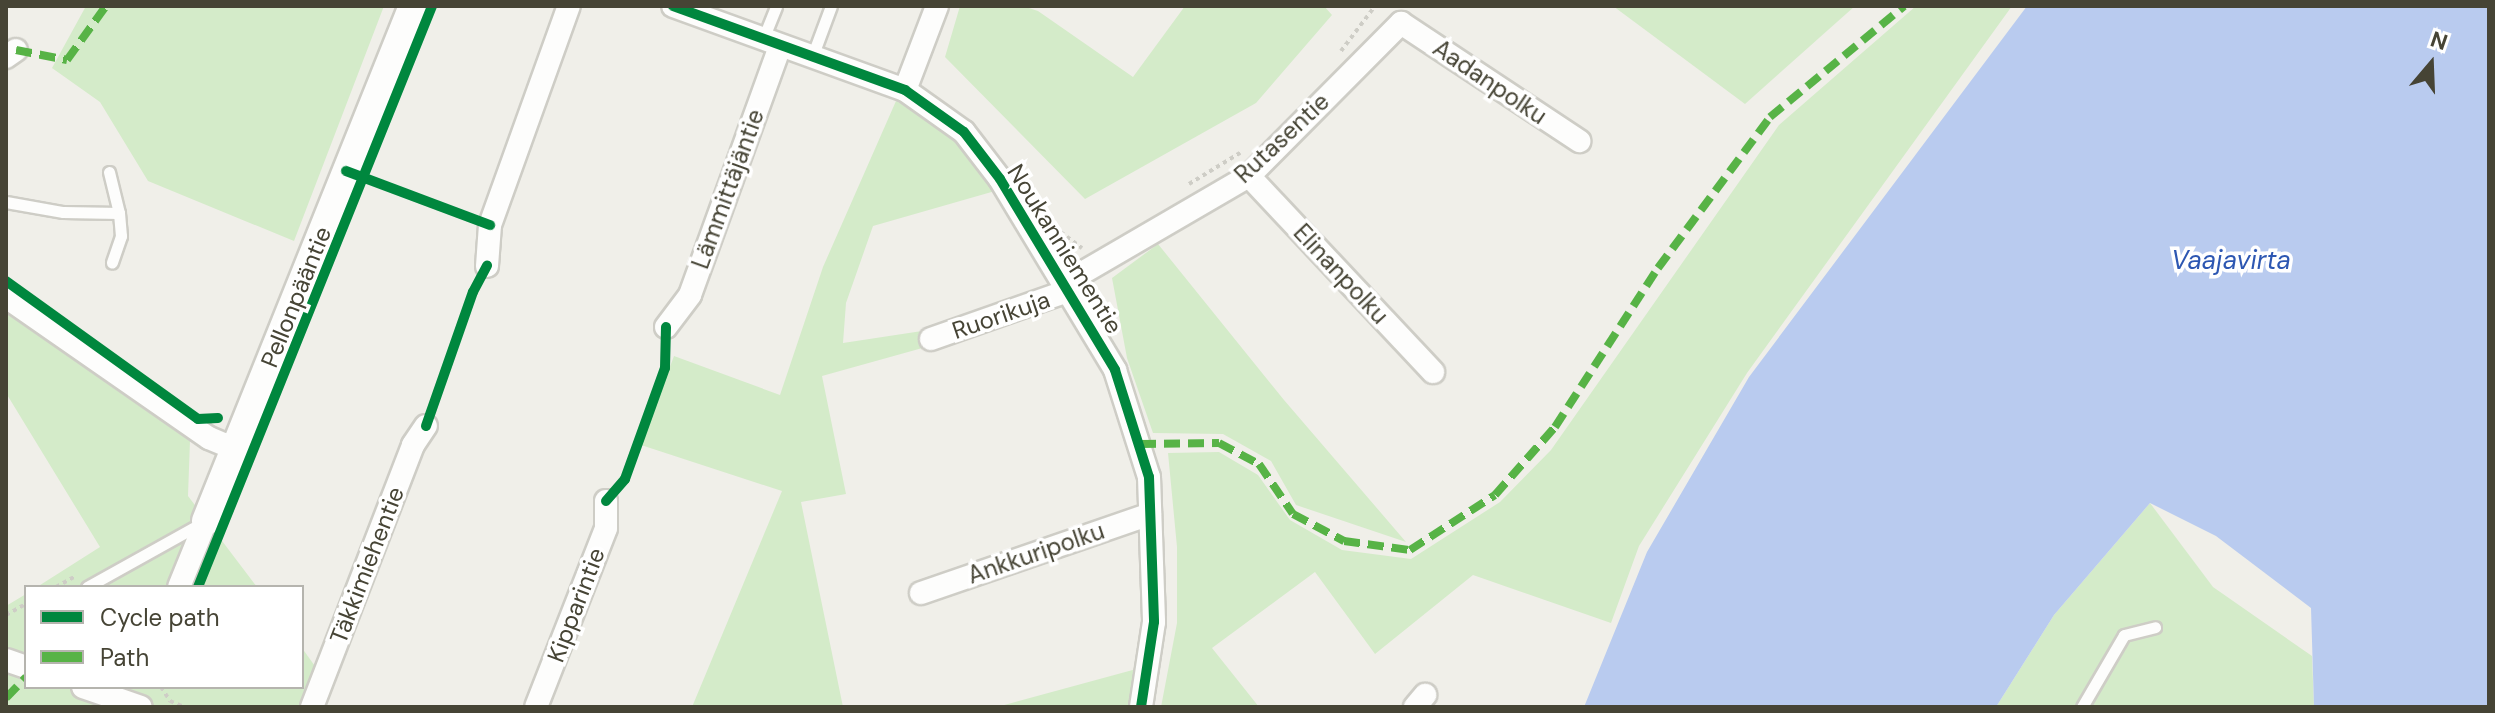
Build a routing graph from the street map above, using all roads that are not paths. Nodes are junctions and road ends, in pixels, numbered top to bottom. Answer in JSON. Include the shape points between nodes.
{"nodes":[{"id":1,"x":413,"y":6,"type":"edge"},
{"id":2,"x":569,"y":6,"type":"edge"},
{"id":3,"x":673,"y":6,"type":"edge"},
{"id":4,"x":776,"y":6,"type":"edge"},
{"id":5,"x":831,"y":6,"type":"edge"},
{"id":6,"x":937,"y":6,"type":"edge"},
{"id":7,"x":1401,"y":23,"type":"joint"},
{"id":8,"x":772,"y":42,"type":"junction"},
{"id":9,"x":812,"y":58,"type":"junction"},
{"id":10,"x":905,"y":90,"type":"junction"},
{"id":11,"x":1579,"y":141,"type":"dead end"},
{"id":12,"x":109,"y":172,"type":"dead end"},
{"id":13,"x":1249,"y":176,"type":"junction"},
{"id":14,"x":6,"y":202,"type":"edge"},
{"id":15,"x":119,"y":213,"type":"junction"},
{"id":16,"x":112,"y":262,"type":"dead end"},
{"id":17,"x":487,"y":266,"type":"dead end"},
{"id":18,"x":1068,"y":286,"type":"junction"},
{"id":19,"x":12,"y":309,"type":"edge"},
{"id":20,"x":666,"y":327,"type":"dead end"},
{"id":21,"x":931,"y":339,"type":"dead end"},
{"id":22,"x":1433,"y":372,"type":"dead end"},
{"id":23,"x":426,"y":426,"type":"dead end"},
{"id":24,"x":235,"y":449,"type":"junction"},
{"id":25,"x":606,"y":501,"type":"dead end"},
{"id":26,"x":1150,"y":514,"type":"junction"},
{"id":27,"x":206,"y":521,"type":"junction"},
{"id":28,"x":88,"y":585,"type":"edge"},
{"id":29,"x":180,"y":585,"type":"edge"},
{"id":30,"x":921,"y":593,"type":"dead end"},
{"id":31,"x":2155,"y":627,"type":"dead end"},
{"id":32,"x":92,"y":689,"type":"edge"},
{"id":33,"x":137,"y":699,"type":"edge"},
{"id":34,"x":312,"y":707,"type":"edge"},
{"id":35,"x":536,"y":707,"type":"edge"},
{"id":36,"x":1141,"y":707,"type":"edge"},
{"id":37,"x":2082,"y":707,"type":"edge"}],
"edges":[{"from":1,"to":24,"type":"street","name":"Pellonpääntie"},
{"from":2,"to":17,"type":"street","via":[[490,225]]},
{"from":3,"to":8,"type":"street","name":"Noukanniementie"},
{"from":4,"to":8,"type":"lane"},
{"from":5,"to":9,"type":"lane"},
{"from":6,"to":10,"type":"street"},
{"from":7,"to":11,"type":"street","name":"Aadanpolku"},
{"from":7,"to":13,"type":"street","name":"Rutasentie"},
{"from":8,"to":9,"type":"street","name":"Noukanniementie"},
{"from":8,"to":20,"type":"street","name":"Lämmittäjäntie","via":[[690,295]]},
{"from":9,"to":10,"type":"street","name":"Noukanniementie"},
{"from":10,"to":18,"type":"street","name":"Noukanniementie","via":[[964,132]]},
{"from":12,"to":15,"type":"lane"},
{"from":13,"to":18,"type":"street","name":"Rutasentie"},
{"from":13,"to":22,"type":"street","name":"Elinanpolku"},
{"from":14,"to":15,"type":"lane","via":[[63,212]]},
{"from":15,"to":16,"type":"lane","via":[[121,236]]},
{"from":18,"to":21,"type":"street","name":"Ruorikuja"},
{"from":18,"to":26,"type":"street","name":"Noukanniementie","via":[[1115,370],[1132,417],[1149,477]]},
{"from":19,"to":24,"type":"street","via":[[209,438]]},
{"from":23,"to":34,"type":"street","name":"Täkkimiehentie","via":[[413,445]]},
{"from":24,"to":27,"type":"street","name":"Pellonpääntie"},
{"from":25,"to":35,"type":"street","name":"Kipparintie","via":[[606,528]]},
{"from":26,"to":30,"type":"street","name":"Ankkuripolku"},
{"from":26,"to":36,"type":"street","name":"Noukanniementie","via":[[1154,622]]},
{"from":27,"to":28,"type":"lane"},
{"from":27,"to":29,"type":"street","name":"Pellonpääntie"},
{"from":31,"to":37,"type":"lane","via":[[2124,635]]},
{"from":32,"to":33,"type":"street"}]}
